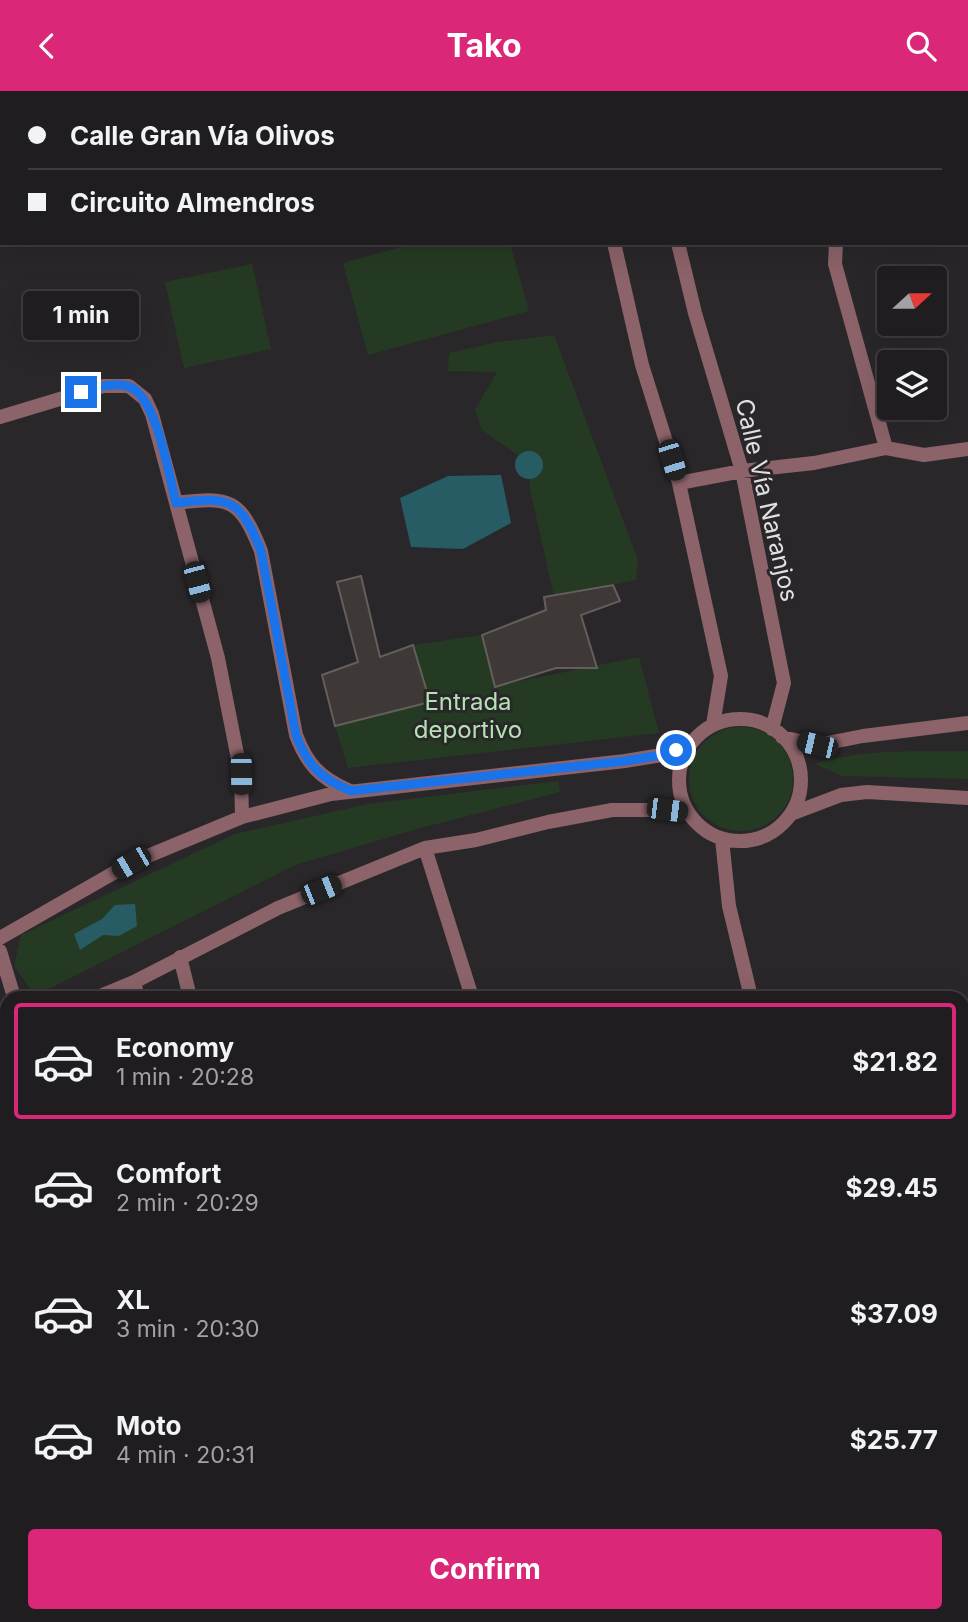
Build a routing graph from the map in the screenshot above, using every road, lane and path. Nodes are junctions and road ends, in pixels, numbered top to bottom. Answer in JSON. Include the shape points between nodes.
{"nodes":[{"id":1,"x":614,"y":245,"type":"edge"},
{"id":2,"x":678,"y":245,"type":"edge"},
{"id":3,"x":833,"y":245,"type":"edge"},
{"id":4,"x":0,"y":417,"type":"edge"},
{"id":5,"x":886,"y":448,"type":"junction"},
{"id":6,"x":968,"y":449,"type":"edge"},
{"id":7,"x":742,"y":471,"type":"junction"},
{"id":8,"x":679,"y":483,"type":"junction"},
{"id":9,"x":176,"y":503,"type":"junction"},
{"id":10,"x":968,"y":723,"type":"edge"},
{"id":11,"x":713,"y":725,"type":"junction"},
{"id":12,"x":777,"y":733,"type":"junction"},
{"id":13,"x":690,"y":745,"type":"junction"},
{"id":14,"x":351,"y":791,"type":"junction"},
{"id":15,"x":968,"y":798,"type":"edge"},
{"id":16,"x":688,"y":813,"type":"junction"},
{"id":17,"x":791,"y":814,"type":"junction"},
{"id":18,"x":242,"y":817,"type":"junction"},
{"id":19,"x":722,"y":839,"type":"junction"},
{"id":20,"x":425,"y":848,"type":"junction"},
{"id":21,"x":0,"y":938,"type":"edge"},
{"id":22,"x":0,"y":951,"type":"edge"},
{"id":23,"x":180,"y":957,"type":"junction"},
{"id":24,"x":134,"y":982,"type":"junction"},
{"id":25,"x":12,"y":991,"type":"edge"},
{"id":26,"x":112,"y":991,"type":"edge"},
{"id":27,"x":136,"y":991,"type":"edge"},
{"id":28,"x":188,"y":991,"type":"edge"},
{"id":29,"x":470,"y":991,"type":"edge"},
{"id":30,"x":750,"y":991,"type":"edge"}],
"edges":[{"from":1,"to":8,"type":"street","via":[[642,365]]},
{"from":2,"to":7,"type":"street","name":"Calle Vía Naranjos"},
{"from":3,"to":5,"type":"street"},
{"from":4,"to":9,"type":"street","via":[[103,386],[129,386],[145,399],[152,414]]},
{"from":5,"to":6,"type":"street","via":[[924,454]]},
{"from":5,"to":7,"type":"street"},
{"from":7,"to":8,"type":"street"},
{"from":7,"to":12,"type":"street","name":"Calle Vía Naranjos","via":[[784,683]]},
{"from":8,"to":11,"type":"street","via":[[720,676]]},
{"from":9,"to":14,"type":"street","via":[[205,499],[233,504],[250,522],[261,551],[296,735],[316,769],[329,782]]},
{"from":9,"to":18,"type":"street","via":[[232,722],[241,774]]},
{"from":10,"to":12,"type":"street","via":[[817,745]]},
{"from":11,"to":12,"type":"street","via":[[743,719]]},
{"from":11,"to":13,"type":"street"},
{"from":12,"to":17,"type":"street","via":[[791,748],[800,774]]},
{"from":13,"to":14,"type":"street","via":[[625,761]]},
{"from":13,"to":16,"type":"street","via":[[678,785]]},
{"from":14,"to":18,"type":"street"},
{"from":15,"to":17,"type":"street","via":[[867,792],[841,795]]},
{"from":16,"to":19,"type":"street","via":[[708,833]]},
{"from":16,"to":20,"type":"street","via":[[612,810]]},
{"from":17,"to":19,"type":"street","via":[[781,826],[753,840]]},
{"from":18,"to":21,"type":"street","via":[[131,863]]},
{"from":19,"to":30,"type":"street","via":[[729,906]]},
{"from":20,"to":23,"type":"street","via":[[278,908]]},
{"from":20,"to":29,"type":"street"},
{"from":22,"to":25,"type":"street"},
{"from":23,"to":24,"type":"street"},
{"from":23,"to":28,"type":"street"},
{"from":24,"to":26,"type":"street"},
{"from":24,"to":27,"type":"street"}]}
